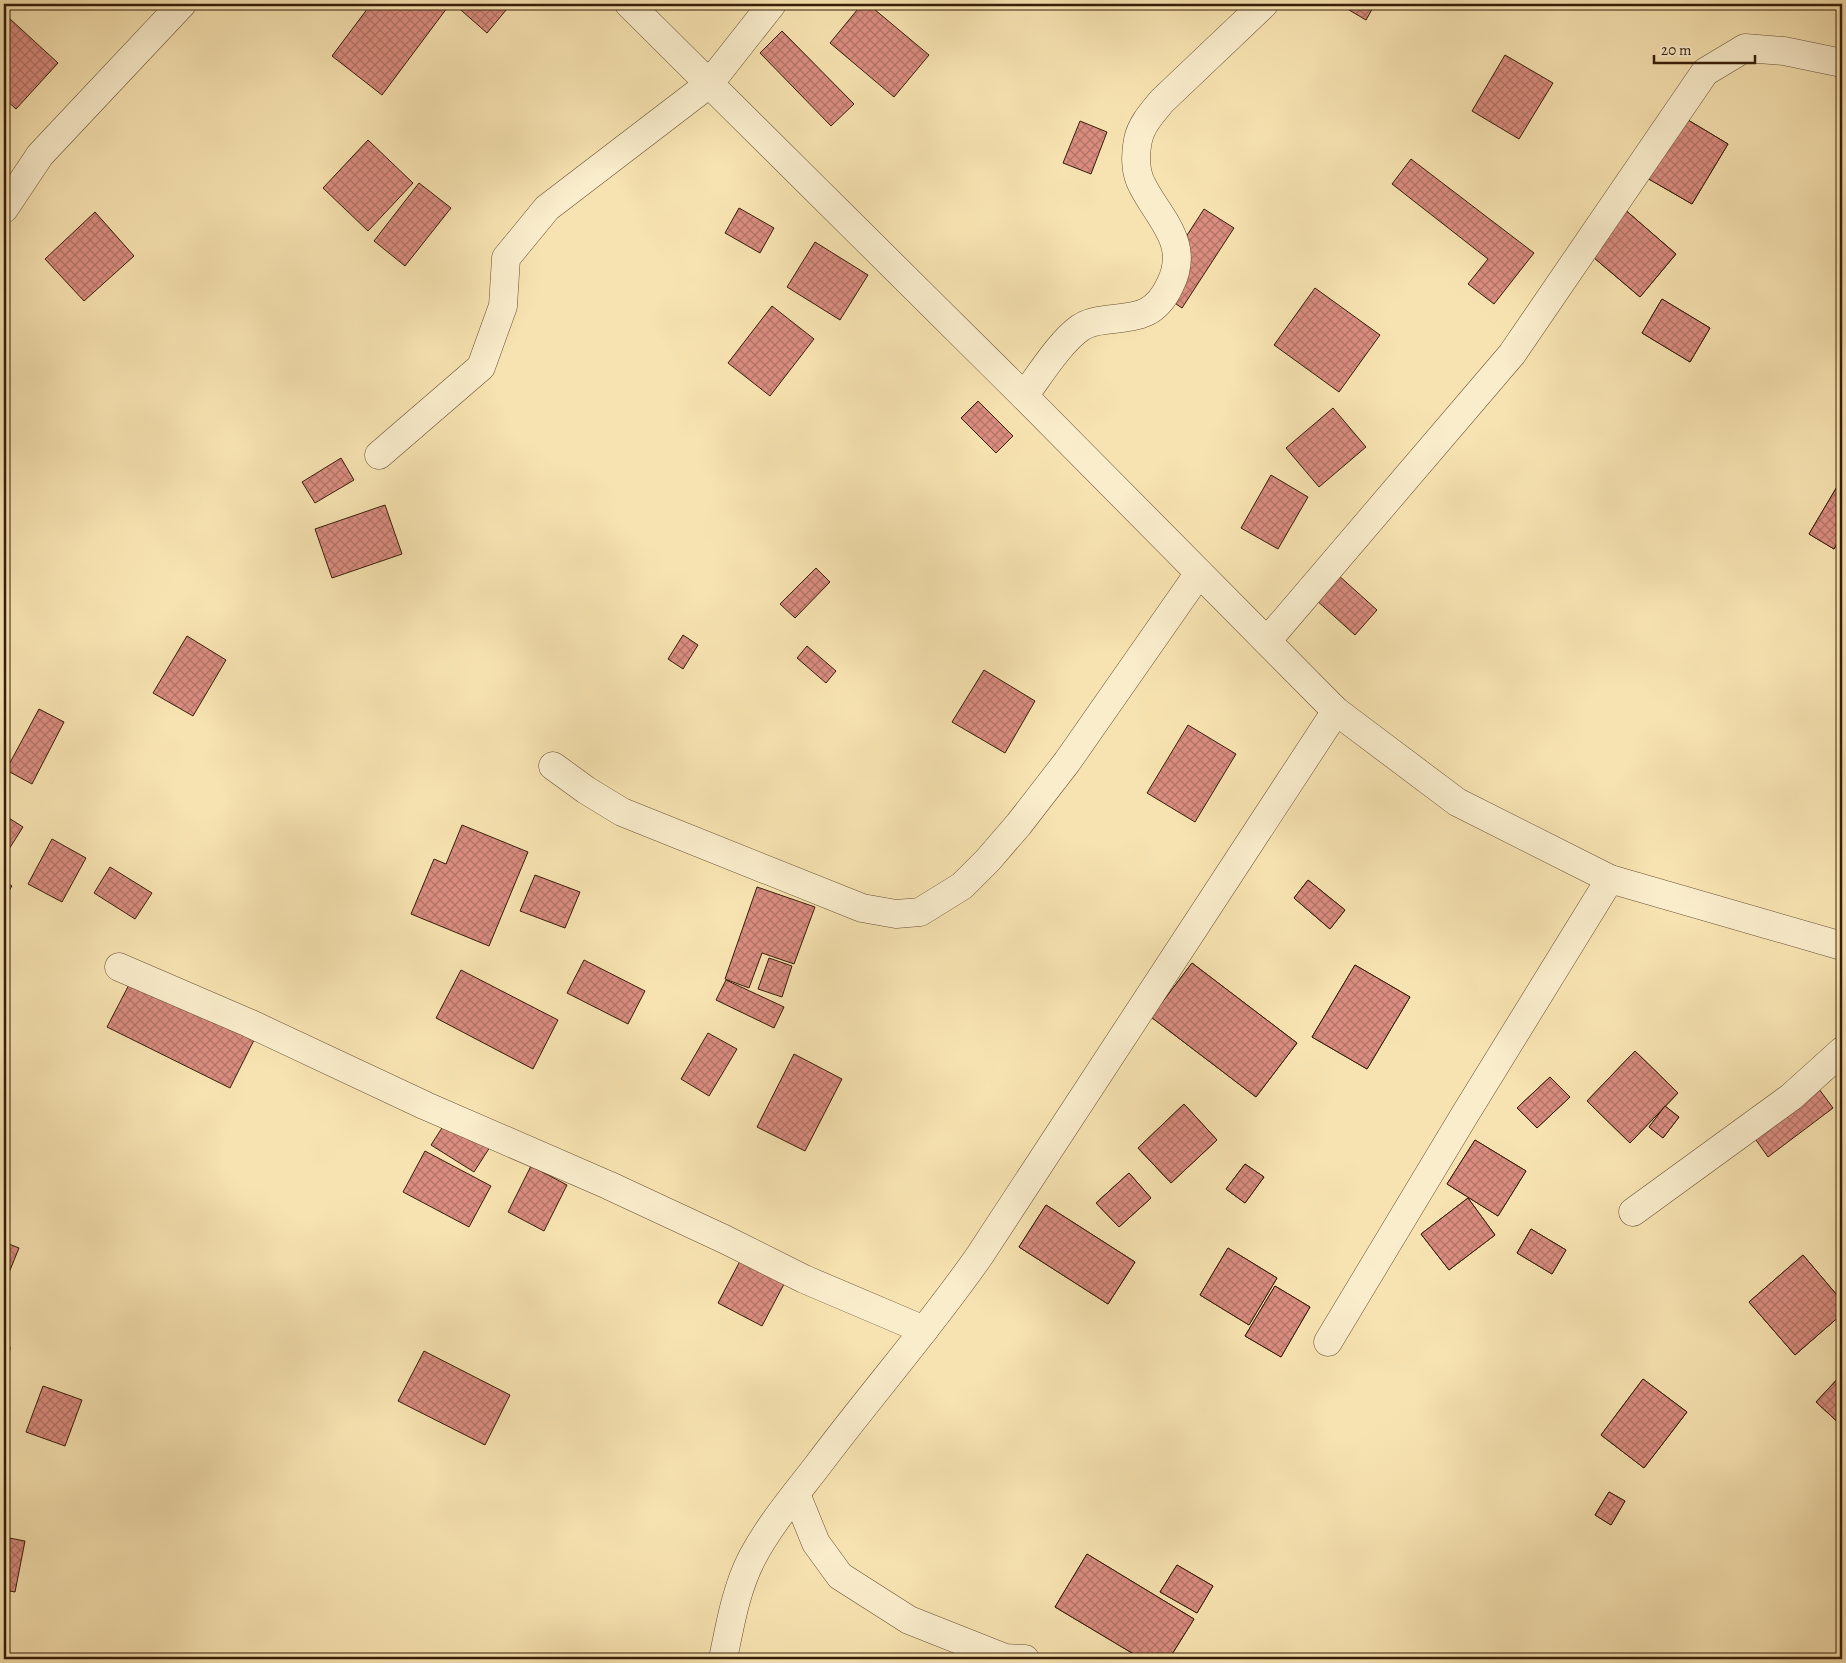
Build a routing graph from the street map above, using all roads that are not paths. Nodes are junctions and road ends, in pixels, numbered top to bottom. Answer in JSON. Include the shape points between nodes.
{"nodes":[{"id":1,"x":182,"y":4,"type":"edge"},
{"id":2,"x":629,"y":4,"type":"edge"},
{"id":3,"x":772,"y":4,"type":"edge"},
{"id":4,"x":1264,"y":4,"type":"edge"},
{"id":5,"x":1842,"y":63,"type":"edge"},
{"id":6,"x":709,"y":84,"type":"junction"},
{"id":7,"x":4,"y":209,"type":"edge"},
{"id":8,"x":1024,"y":396,"type":"junction"},
{"id":9,"x":379,"y":455,"type":"dead end"},
{"id":10,"x":1199,"y":573,"type":"junction"},
{"id":11,"x":1266,"y":642,"type":"junction"},
{"id":12,"x":1336,"y":711,"type":"junction"},
{"id":13,"x":553,"y":766,"type":"dead end"},
{"id":14,"x":1610,"y":879,"type":"junction"},
{"id":15,"x":1842,"y":946,"type":"edge"},
{"id":16,"x":119,"y":967,"type":"dead end"},
{"id":17,"x":1842,"y":1051,"type":"edge"},
{"id":18,"x":1633,"y":1212,"type":"dead end"},
{"id":19,"x":924,"y":1330,"type":"junction"},
{"id":20,"x":1328,"y":1342,"type":"dead end"},
{"id":21,"x":796,"y":1494,"type":"junction"},
{"id":22,"x":723,"y":1659,"type":"edge"},
{"id":23,"x":1025,"y":1659,"type":"edge"}],
"edges":[{"from":1,"to":7,"type":"street","via":[[40,155]]},
{"from":2,"to":6,"type":"street"},
{"from":3,"to":6,"type":"street"},
{"from":4,"to":8,"type":"street","via":[[1162,101],[1147,119],[1138,139],[1136,164],[1141,184],[1170,230],[1177,248],[1177,267],[1161,302],[1148,312],[1081,327],[1070,336]]},
{"from":5,"to":11,"type":"street","via":[[1784,51],[1745,48],[1705,72],[1512,354]]},
{"from":6,"to":8,"type":"street"},
{"from":6,"to":9,"type":"street","via":[[547,208],[506,258],[503,306],[481,367]]},
{"from":8,"to":10,"type":"street"},
{"from":10,"to":11,"type":"street"},
{"from":10,"to":13,"type":"street","via":[[1067,762],[1019,824],[962,886],[920,912],[896,914],[862,908],[675,834],[622,812]]},
{"from":11,"to":12,"type":"street"},
{"from":12,"to":14,"type":"street","via":[[1457,802]]},
{"from":12,"to":19,"type":"street","via":[[980,1255]]},
{"from":14,"to":15,"type":"street"},
{"from":14,"to":20,"type":"street"},
{"from":16,"to":19,"type":"street"},
{"from":17,"to":18,"type":"street","via":[[1791,1097]]},
{"from":19,"to":21,"type":"street"},
{"from":21,"to":22,"type":"street","via":[[752,1558],[736,1598]]},
{"from":21,"to":23,"type":"street","via":[[816,1543],[840,1576],[910,1620],[1005,1658]]}]}
